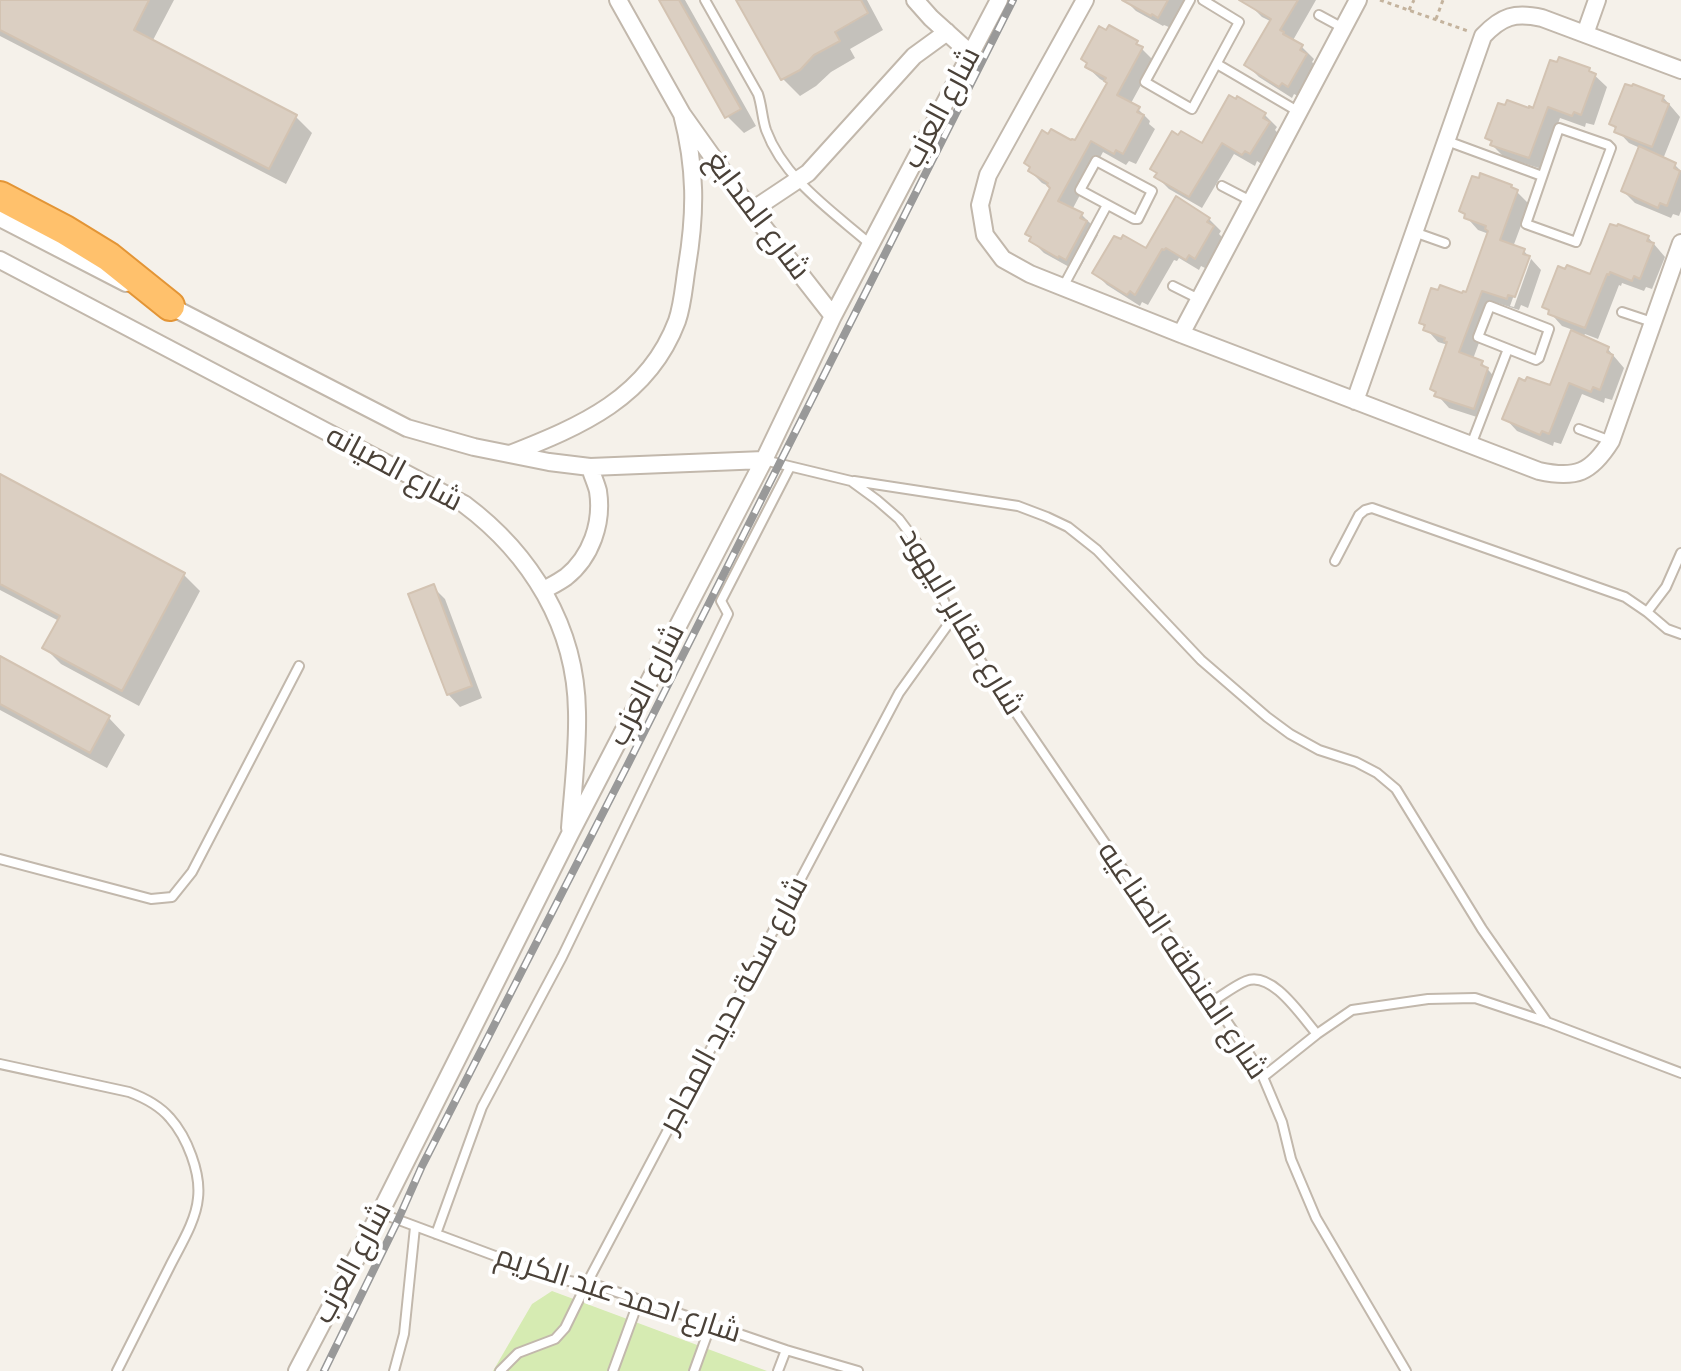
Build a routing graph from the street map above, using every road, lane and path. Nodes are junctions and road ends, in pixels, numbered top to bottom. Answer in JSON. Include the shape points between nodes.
{"nodes":[{"id":1,"x":618,"y":0,"type":"edge"},
{"id":2,"x":705,"y":0,"type":"edge"},
{"id":3,"x":915,"y":0,"type":"edge"},
{"id":4,"x":999,"y":0,"type":"edge"},
{"id":5,"x":1085,"y":0,"type":"edge"},
{"id":6,"x":1190,"y":0,"type":"edge"},
{"id":7,"x":1203,"y":0,"type":"edge"},
{"id":8,"x":1358,"y":0,"type":"edge"},
{"id":9,"x":1380,"y":0,"type":"edge"},
{"id":10,"x":1414,"y":0,"type":"edge"},
{"id":11,"x":1443,"y":0,"type":"edge"},
{"id":12,"x":1597,"y":0,"type":"edge"},
{"id":13,"x":1409,"y":10,"type":"junction"},
{"id":14,"x":1319,"y":15,"type":"dead end"},
{"id":15,"x":1435,"y":19,"type":"junction"},
{"id":16,"x":1343,"y":28,"type":"junction"},
{"id":17,"x":947,"y":32,"type":"junction"},
{"id":18,"x":1585,"y":34,"type":"junction"},
{"id":19,"x":1483,"y":36,"type":"junction"},
{"id":20,"x":971,"y":54,"type":"junction"},
{"id":21,"x":1217,"y":64,"type":"junction"},
{"id":22,"x":1681,"y":70,"type":"edge"},
{"id":23,"x":1299,"y":112,"type":"junction"},
{"id":24,"x":682,"y":114,"type":"junction"},
{"id":25,"x":1446,"y":141,"type":"junction"},
{"id":26,"x":1542,"y":176,"type":"junction"},
{"id":27,"x":798,"y":180,"type":"junction"},
{"id":28,"x":1222,"y":186,"type":"dead end"},
{"id":29,"x":0,"y":196,"type":"edge"},
{"id":30,"x":1251,"y":202,"type":"junction"},
{"id":31,"x":1107,"y":205,"type":"junction"},
{"id":32,"x":751,"y":211,"type":"junction"},
{"id":33,"x":0,"y":218,"type":"edge"},
{"id":34,"x":1414,"y":232,"type":"junction"},
{"id":35,"x":1445,"y":243,"type":"dead end"},
{"id":36,"x":1681,"y":243,"type":"edge"},
{"id":37,"x":871,"y":244,"type":"junction"},
{"id":38,"x":0,"y":260,"type":"edge"},
{"id":39,"x":1173,"y":286,"type":"dead end"},
{"id":40,"x":1063,"y":287,"type":"junction"},
{"id":41,"x":1200,"y":299,"type":"junction"},
{"id":42,"x":170,"y":306,"type":"junction"},
{"id":43,"x":1622,"y":312,"type":"dead end"},
{"id":44,"x":833,"y":316,"type":"junction"},
{"id":45,"x":1653,"y":323,"type":"junction"},
{"id":46,"x":1181,"y":334,"type":"junction"},
{"id":47,"x":1508,"y":349,"type":"junction"},
{"id":48,"x":1355,"y":401,"type":"junction"},
{"id":49,"x":1579,"y":429,"type":"dead end"},
{"id":50,"x":1611,"y":441,"type":"junction"},
{"id":51,"x":1471,"y":445,"type":"junction"},
{"id":52,"x":508,"y":455,"type":"junction"},
{"id":53,"x":764,"y":460,"type":"junction"},
{"id":54,"x":590,"y":467,"type":"junction"},
{"id":55,"x":790,"y":467,"type":"junction"},
{"id":56,"x":851,"y":481,"type":"junction"},
{"id":57,"x":1681,"y":553,"type":"edge"},
{"id":58,"x":1335,"y":561,"type":"dead end"},
{"id":59,"x":544,"y":590,"type":"junction"},
{"id":60,"x":1647,"y":612,"type":"junction"},
{"id":61,"x":952,"y":619,"type":"junction"},
{"id":62,"x":1681,"y":634,"type":"edge"},
{"id":63,"x":299,"y":666,"type":"dead end"},
{"id":64,"x":1027,"y":731,"type":"joint"},
{"id":65,"x":570,"y":834,"type":"junction"},
{"id":66,"x":0,"y":859,"type":"edge"},
{"id":67,"x":1213,"y":1001,"type":"junction"},
{"id":68,"x":1547,"y":1022,"type":"junction"},
{"id":69,"x":1317,"y":1034,"type":"junction"},
{"id":70,"x":0,"y":1064,"type":"edge"},
{"id":71,"x":1681,"y":1073,"type":"edge"},
{"id":72,"x":1263,"y":1077,"type":"junction"},
{"id":73,"x":380,"y":1213,"type":"junction"},
{"id":74,"x":415,"y":1227,"type":"junction"},
{"id":75,"x":436,"y":1234,"type":"junction"},
{"id":76,"x":587,"y":1283,"type":"junction"},
{"id":77,"x":639,"y":1300,"type":"junction"},
{"id":78,"x":711,"y":1324,"type":"junction"},
{"id":79,"x":786,"y":1350,"type":"junction"},
{"id":80,"x":117,"y":1371,"type":"edge"},
{"id":81,"x":297,"y":1371,"type":"edge"},
{"id":82,"x":394,"y":1371,"type":"edge"},
{"id":83,"x":500,"y":1371,"type":"edge"},
{"id":84,"x":613,"y":1371,"type":"edge"},
{"id":85,"x":694,"y":1371,"type":"edge"},
{"id":86,"x":778,"y":1371,"type":"edge"},
{"id":87,"x":858,"y":1371,"type":"edge"},
{"id":88,"x":1406,"y":1371,"type":"edge"}],
"edges":[{"from":1,"to":24,"type":"street","name":"شارع المدابغ"},
{"from":2,"to":27,"type":"lane","via":[[758,94],[766,131]]},
{"from":3,"to":17,"type":"street"},
{"from":4,"to":20,"type":"street","name":"شارع العزب"},
{"from":5,"to":40,"type":"street","via":[[988,175],[980,205],[985,235],[1003,259]]},
{"from":6,"to":21,"type":"lane","via":[[1145,82],[1192,109]]},
{"from":7,"to":21,"type":"lane","via":[[1239,22]]},
{"from":8,"to":16,"type":"street"},
{"from":9,"to":13,"type":"path"},
{"from":10,"to":13,"type":"path"},
{"from":11,"to":15,"type":"path"},
{"from":12,"to":18,"type":"street"},
{"from":13,"to":15,"type":"path"},
{"from":14,"to":16,"type":"lane"},
{"from":15,"to":19,"type":"path"},
{"from":16,"to":23,"type":"street"},
{"from":17,"to":20,"type":"street"},
{"from":17,"to":27,"type":"street","via":[[914,56]]},
{"from":18,"to":19,"type":"street","via":[[1526,15],[1502,20]]},
{"from":18,"to":22,"type":"street"},
{"from":19,"to":25,"type":"street"},
{"from":20,"to":37,"type":"street","name":"شارع العزب"},
{"from":21,"to":23,"type":"lane"},
{"from":23,"to":30,"type":"street"},
{"from":24,"to":32,"type":"street","name":"شارع المدابغ"},
{"from":24,"to":52,"type":"street","name":"شارع المدابغ","via":[[692,162],[694,216],[671,335],[638,382],[608,408]]},
{"from":25,"to":26,"type":"lane"},
{"from":25,"to":34,"type":"street"},
{"from":26,"to":26,"type":"lane","via":[[1559,128],[1610,146],[1576,242],[1526,224]]},
{"from":27,"to":32,"type":"street"},
{"from":27,"to":37,"type":"lane"},
{"from":28,"to":30,"type":"lane"},
{"from":29,"to":42,"type":"highway","via":[[88,243]]},
{"from":30,"to":41,"type":"street"},
{"from":31,"to":31,"type":"lane","via":[[1080,190],[1096,161],[1152,191],[1136,220]]},
{"from":31,"to":40,"type":"lane"},
{"from":32,"to":44,"type":"street","name":"شارع المدابغ"},
{"from":33,"to":42,"type":"street","name":"شارع الصيانه"},
{"from":34,"to":35,"type":"lane"},
{"from":34,"to":48,"type":"street"},
{"from":36,"to":45,"type":"street"},
{"from":37,"to":44,"type":"street","name":"شارع العزب"},
{"from":38,"to":59,"type":"street","name":"شارع الصيانه","via":[[464,504],[508,543]]},
{"from":39,"to":41,"type":"lane"},
{"from":40,"to":46,"type":"street"},
{"from":41,"to":46,"type":"street"},
{"from":42,"to":52,"type":"street","name":"شارع الصيانه","via":[[407,428]]},
{"from":43,"to":45,"type":"lane"},
{"from":44,"to":53,"type":"street","name":"شارع العزب"},
{"from":45,"to":50,"type":"street"},
{"from":46,"to":48,"type":"street"},
{"from":47,"to":47,"type":"lane","via":[[1478,337],[1490,306],[1549,329],[1538,359]]},
{"from":47,"to":51,"type":"lane"},
{"from":48,"to":51,"type":"street"},
{"from":49,"to":50,"type":"lane"},
{"from":50,"to":51,"type":"street","via":[[1600,459],[1582,472],[1560,476]]},
{"from":52,"to":54,"type":"street","name":"شارع الصيانه"},
{"from":53,"to":54,"type":"street","name":"شارع الصيانه"},
{"from":53,"to":55,"type":"lane","name":"شارع مقابر اليهود"},
{"from":53,"to":65,"type":"street","name":"شارع العزب"},
{"from":54,"to":59,"type":"street","via":[[598,490],[594,539],[565,578]]},
{"from":55,"to":56,"type":"lane","name":"شارع مقابر اليهود"},
{"from":55,"to":75,"type":"lane","via":[[721,601],[728,614],[562,957],[482,1107]]},
{"from":56,"to":61,"type":"lane","name":"شارع مقابر اليهود","via":[[899,519],[920,547]]},
{"from":56,"to":68,"type":"lane","via":[[1018,506],[1068,527],[1097,550],[1201,660],[1267,717],[1319,750],[1377,773],[1396,789]]},
{"from":57,"to":60,"type":"lane"},
{"from":58,"to":60,"type":"lane","via":[[1359,515],[1372,508],[1625,597]]},
{"from":59,"to":65,"type":"street","name":"شارع الصيانه","via":[[564,635],[575,685]]},
{"from":60,"to":62,"type":"lane"},
{"from":61,"to":64,"type":"lane","name":"شارع مقابر اليهود"},
{"from":61,"to":76,"type":"lane","name":"شارع سكة حديد المحاجر","via":[[899,693]]},
{"from":63,"to":66,"type":"lane","via":[[192,872],[172,897],[151,899]]},
{"from":64,"to":67,"type":"lane","name":"شارع المنطقه الصناعيه"},
{"from":65,"to":73,"type":"street","name":"شارع العزب"},
{"from":67,"to":69,"type":"lane","via":[[1248,980],[1267,981]]},
{"from":67,"to":72,"type":"lane","name":"شارع المنطقه الصناعيه"},
{"from":68,"to":69,"type":"lane","via":[[1475,998],[1428,999],[1352,1010]]},
{"from":68,"to":71,"type":"lane"},
{"from":69,"to":72,"type":"lane"},
{"from":70,"to":80,"type":"lane","via":[[145,1098],[171,1119],[197,1171],[194,1215]]},
{"from":72,"to":88,"type":"lane","name":"شارع المنطقه الصناعيه","via":[[1316,1218]]},
{"from":73,"to":74,"type":"lane","name":"شارع احمد عبد الكريم"},
{"from":73,"to":81,"type":"street","name":"شارع العزب"},
{"from":74,"to":75,"type":"lane","name":"شارع احمد عبد الكريم"},
{"from":74,"to":82,"type":"lane","via":[[404,1334]]},
{"from":75,"to":76,"type":"lane","name":"شارع احمد عبد الكريم","via":[[557,1279]]},
{"from":76,"to":77,"type":"lane","name":"شارع احمد عبد الكريم"},
{"from":76,"to":83,"type":"lane","name":"شارع سكة حديد المحاجر","via":[[555,1339],[518,1353]]},
{"from":77,"to":78,"type":"lane","name":"شارع احمد عبد الكريم"},
{"from":77,"to":84,"type":"lane"},
{"from":78,"to":79,"type":"lane","name":"شارع احمد عبد الكريم"},
{"from":78,"to":85,"type":"lane"},
{"from":79,"to":86,"type":"lane"},
{"from":79,"to":87,"type":"lane","name":"شارع احمد عبد الكريم"}]}
